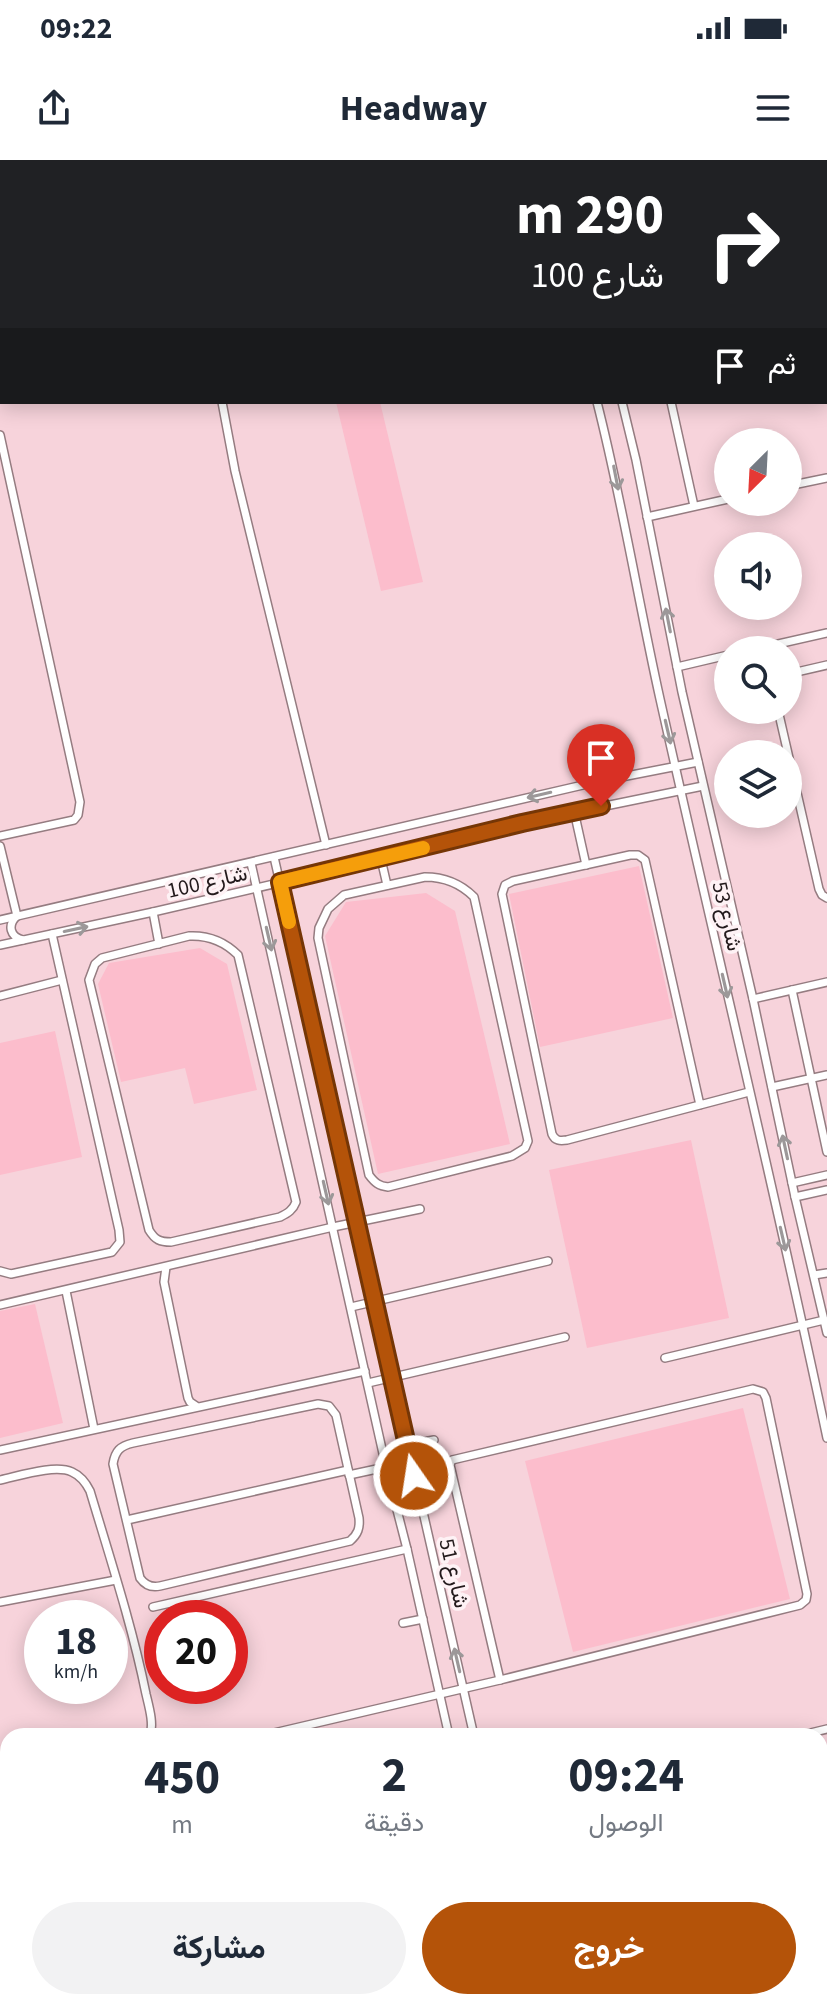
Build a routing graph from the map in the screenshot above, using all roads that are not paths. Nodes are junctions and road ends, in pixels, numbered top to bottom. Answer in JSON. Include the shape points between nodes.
{"nodes":[{"id":1,"x":222,"y":404,"type":"edge"},
{"id":2,"x":598,"y":404,"type":"edge"},
{"id":3,"x":622,"y":404,"type":"edge"},
{"id":4,"x":671,"y":404,"type":"edge"},
{"id":5,"x":0,"y":435,"type":"edge"},
{"id":6,"x":827,"y":478,"type":"edge"},
{"id":7,"x":802,"y":483,"type":"edge"},
{"id":8,"x":714,"y":502,"type":"edge"},
{"id":9,"x":694,"y":506,"type":"junction"},
{"id":10,"x":647,"y":517,"type":"junction"},
{"id":11,"x":827,"y":633,"type":"edge"},
{"id":12,"x":802,"y":639,"type":"edge"},
{"id":13,"x":714,"y":658,"type":"edge"},
{"id":14,"x":827,"y":665,"type":"edge"},
{"id":15,"x":677,"y":667,"type":"junction"},
{"id":16,"x":802,"y":671,"type":"edge"},
{"id":17,"x":781,"y":724,"type":"edge"},
{"id":18,"x":698,"y":762,"type":"junction"},
{"id":19,"x":676,"y":767,"type":"junction"},
{"id":20,"x":703,"y":786,"type":"junction"},
{"id":21,"x":681,"y":790,"type":"junction"},
{"id":22,"x":574,"y":811,"type":"junction"},
{"id":23,"x":0,"y":836,"type":"edge"},
{"id":24,"x":326,"y":845,"type":"junction"},
{"id":25,"x":0,"y":846,"type":"edge"},
{"id":26,"x":274,"y":857,"type":"junction"},
{"id":27,"x":381,"y":859,"type":"junction"},
{"id":28,"x":251,"y":863,"type":"junction"},
{"id":29,"x":586,"y":865,"type":"junction"},
{"id":30,"x":280,"y":882,"type":"junction"},
{"id":31,"x":387,"y":885,"type":"junction"},
{"id":32,"x":258,"y":887,"type":"junction"},
{"id":33,"x":827,"y":898,"type":"edge"},
{"id":34,"x":153,"y":912,"type":"junction"},
{"id":35,"x":17,"y":916,"type":"junction"},
{"id":36,"x":0,"y":920,"type":"edge"},
{"id":37,"x":52,"y":934,"type":"junction"},
{"id":38,"x":23,"y":940,"type":"junction"},
{"id":39,"x":159,"y":944,"type":"junction"},
{"id":40,"x":0,"y":945,"type":"edge"},
{"id":41,"x":62,"y":980,"type":"junction"},
{"id":42,"x":827,"y":982,"type":"edge"},
{"id":43,"x":792,"y":990,"type":"junction"},
{"id":44,"x":0,"y":996,"type":"edge"},
{"id":45,"x":753,"y":999,"type":"junction"},
{"id":46,"x":827,"y":1075,"type":"edge"},
{"id":47,"x":811,"y":1079,"type":"junction"},
{"id":48,"x":772,"y":1087,"type":"junction"},
{"id":49,"x":749,"y":1092,"type":"junction"},
{"id":50,"x":700,"y":1105,"type":"junction"},
{"id":51,"x":827,"y":1152,"type":"edge"},
{"id":52,"x":827,"y":1175,"type":"edge"},
{"id":53,"x":792,"y":1183,"type":"junction"},
{"id":54,"x":827,"y":1190,"type":"edge"},
{"id":55,"x":795,"y":1197,"type":"junction"},
{"id":56,"x":420,"y":1209,"type":"dead end"},
{"id":57,"x":357,"y":1222,"type":"junction"},
{"id":58,"x":333,"y":1227,"type":"junction"},
{"id":59,"x":548,"y":1261,"type":"dead end"},
{"id":60,"x":166,"y":1267,"type":"junction"},
{"id":61,"x":0,"y":1271,"type":"edge"},
{"id":62,"x":827,"y":1273,"type":"edge"},
{"id":63,"x":814,"y":1275,"type":"junction"},
{"id":64,"x":66,"y":1291,"type":"junction"},
{"id":65,"x":374,"y":1301,"type":"junction"},
{"id":66,"x":0,"y":1305,"type":"edge"},
{"id":67,"x":351,"y":1307,"type":"junction"},
{"id":68,"x":824,"y":1320,"type":"junction"},
{"id":69,"x":803,"y":1325,"type":"junction"},
{"id":70,"x":827,"y":1333,"type":"edge"},
{"id":71,"x":565,"y":1337,"type":"dead end"},
{"id":72,"x":665,"y":1358,"type":"dead end"},
{"id":73,"x":365,"y":1371,"type":"junction"},
{"id":74,"x":391,"y":1378,"type":"junction"},
{"id":75,"x":368,"y":1383,"type":"junction"},
{"id":76,"x":197,"y":1406,"type":"junction"},
{"id":77,"x":94,"y":1429,"type":"junction"},
{"id":78,"x":827,"y":1438,"type":"edge"},
{"id":79,"x":434,"y":1440,"type":"dead end"},
{"id":80,"x":407,"y":1445,"type":"junction"},
{"id":81,"x":0,"y":1450,"type":"edge"},
{"id":82,"x":386,"y":1467,"type":"junction"},
{"id":83,"x":349,"y":1472,"type":"junction"},
{"id":84,"x":0,"y":1480,"type":"edge"},
{"id":85,"x":127,"y":1520,"type":"junction"},
{"id":86,"x":407,"y":1549,"type":"junction"},
{"id":87,"x":116,"y":1580,"type":"junction"},
{"id":88,"x":184,"y":1600,"type":"edge"},
{"id":89,"x":0,"y":1602,"type":"edge"},
{"id":90,"x":423,"y":1619,"type":"junction"},
{"id":91,"x":403,"y":1623,"type":"dead end"},
{"id":92,"x":500,"y":1680,"type":"junction"},
{"id":93,"x":463,"y":1689,"type":"junction"},
{"id":94,"x":440,"y":1695,"type":"junction"},
{"id":95,"x":152,"y":1728,"type":"edge"},
{"id":96,"x":296,"y":1728,"type":"edge"},
{"id":97,"x":447,"y":1728,"type":"edge"},
{"id":98,"x":472,"y":1728,"type":"edge"}],
"edges":[{"from":1,"to":24,"type":"lane"},
{"from":2,"to":19,"type":"lane","name":"شارع 53","one_way":true},
{"from":3,"to":10,"type":"lane","name":"شارع 53"},
{"from":4,"to":9,"type":"lane"},
{"from":5,"to":23,"type":"lane","via":[[80,802],[74,820]]},
{"from":6,"to":7,"type":"lane"},
{"from":8,"to":9,"type":"lane"},
{"from":9,"to":10,"type":"lane"},
{"from":15,"to":10,"type":"lane","name":"شارع 53","one_way":true},
{"from":11,"to":12,"type":"lane"},
{"from":13,"to":15,"type":"lane"},
{"from":14,"to":16,"type":"lane"},
{"from":15,"to":18,"type":"lane","name":"شارع 53"},
{"from":17,"to":33,"type":"lane","via":[[819,889]]},
{"from":18,"to":19,"type":"lane","name":"شارع 100"},
{"from":18,"to":20,"type":"lane","name":"شارع 53"},
{"from":19,"to":21,"type":"lane","name":"شارع 53"},
{"from":19,"to":24,"type":"lane","name":"شارع 100","one_way":true},
{"from":20,"to":21,"type":"lane","name":"شارع 100"},
{"from":20,"to":45,"type":"lane","name":"شارع 53"},
{"from":21,"to":22,"type":"lane","name":"شارع 100"},
{"from":21,"to":49,"type":"lane","name":"شارع 53","one_way":true},
{"from":22,"to":27,"type":"lane","name":"شارع 100"},
{"from":22,"to":29,"type":"lane"},
{"from":24,"to":26,"type":"lane","name":"شارع 100"},
{"from":25,"to":35,"type":"lane"},
{"from":26,"to":28,"type":"lane","name":"شارع 100"},
{"from":26,"to":30,"type":"lane","name":"شارع 51"},
{"from":27,"to":30,"type":"lane","name":"شارع 100"},
{"from":27,"to":31,"type":"lane"},
{"from":28,"to":32,"type":"lane","name":"شارع 51"},
{"from":28,"to":35,"type":"lane","name":"شارع 100"},
{"from":29,"to":50,"type":"lane","via":[[634,854],[645,860]]},
{"from":29,"to":50,"type":"lane","via":[[510,882],[502,891],[553,1137],[567,1140]]},
{"from":30,"to":32,"type":"lane","name":"شارع 100"},
{"from":30,"to":57,"type":"lane","name":"شارع 51"},
{"from":31,"to":31,"type":"lane","via":[[436,877],[457,883],[474,897],[528,1141],[512,1156],[388,1187],[369,1175],[318,938],[335,901]]},
{"from":32,"to":34,"type":"lane","name":"شارع 100"},
{"from":32,"to":58,"type":"lane","name":"شارع 51","one_way":true},
{"from":37,"to":34,"type":"lane","name":"شارع 100","one_way":true},
{"from":34,"to":39,"type":"lane"},
{"from":35,"to":36,"type":"lane","name":"شارع 100"},
{"from":35,"to":38,"type":"lane","via":[[11,930]]},
{"from":37,"to":38,"type":"lane","name":"شارع 100"},
{"from":37,"to":41,"type":"lane"},
{"from":38,"to":40,"type":"lane","name":"شارع 100"},
{"from":39,"to":39,"type":"lane","via":[[200,936],[221,941],[238,955],[296,1202],[288,1214],[171,1242],[154,1238],[149,1230],[89,980],[102,958]]},
{"from":41,"to":44,"type":"lane"},
{"from":41,"to":61,"type":"lane","via":[[120,1242],[112,1252],[11,1274]]},
{"from":42,"to":43,"type":"lane"},
{"from":43,"to":45,"type":"lane"},
{"from":43,"to":47,"type":"lane"},
{"from":45,"to":48,"type":"lane","name":"شارع 53"},
{"from":46,"to":47,"type":"lane"},
{"from":47,"to":48,"type":"lane"},
{"from":47,"to":51,"type":"lane"},
{"from":53,"to":48,"type":"lane","name":"شارع 53","one_way":true},
{"from":49,"to":50,"type":"lane"},
{"from":49,"to":69,"type":"lane","name":"شارع 53","one_way":true},
{"from":52,"to":53,"type":"lane"},
{"from":53,"to":55,"type":"lane","name":"شارع 53"},
{"from":54,"to":55,"type":"lane"},
{"from":55,"to":63,"type":"lane","name":"شارع 53"},
{"from":56,"to":57,"type":"lane"},
{"from":57,"to":58,"type":"lane"},
{"from":57,"to":65,"type":"lane","name":"شارع 51"},
{"from":58,"to":60,"type":"lane"},
{"from":58,"to":67,"type":"lane","name":"شارع 51"},
{"from":59,"to":65,"type":"lane"},
{"from":60,"to":64,"type":"lane"},
{"from":60,"to":76,"type":"lane","via":[[164,1282],[188,1398]]},
{"from":62,"to":63,"type":"lane"},
{"from":63,"to":68,"type":"lane","name":"شارع 53"},
{"from":64,"to":66,"type":"lane"},
{"from":64,"to":77,"type":"lane"},
{"from":65,"to":67,"type":"lane"},
{"from":65,"to":74,"type":"lane","name":"شارع 51"},
{"from":67,"to":73,"type":"lane","name":"شارع 51"},
{"from":68,"to":69,"type":"lane"},
{"from":68,"to":70,"type":"lane","name":"شارع 53"},
{"from":69,"to":72,"type":"lane"},
{"from":69,"to":78,"type":"lane","name":"شارع 53"},
{"from":71,"to":74,"type":"lane"},
{"from":73,"to":75,"type":"lane","name":"شارع 51"},
{"from":73,"to":76,"type":"lane"},
{"from":74,"to":75,"type":"lane"},
{"from":74,"to":80,"type":"lane","name":"شارع 51"},
{"from":75,"to":82,"type":"lane","name":"شارع 51"},
{"from":76,"to":77,"type":"lane"},
{"from":77,"to":81,"type":"lane"},
{"from":79,"to":80,"type":"lane"},
{"from":93,"to":80,"type":"lane","name":"شارع 51","one_way":true},
{"from":82,"to":83,"type":"lane"},
{"from":82,"to":86,"type":"lane","name":"شارع 51"},
{"from":83,"to":85,"type":"lane"},
{"from":83,"to":85,"type":"lane","via":[[360,1525],[350,1541],[160,1586],[148,1586],[140,1578]]},
{"from":83,"to":85,"type":"lane","via":[[336,1415],[324,1404],[133,1443],[118,1449],[113,1464]]},
{"from":84,"to":87,"type":"lane","via":[[59,1469],[83,1479]]},
{"from":86,"to":88,"type":"lane"},
{"from":86,"to":90,"type":"lane","name":"شارع 51"},
{"from":87,"to":89,"type":"lane"},
{"from":87,"to":95,"type":"lane"},
{"from":90,"to":91,"type":"lane"},
{"from":90,"to":94,"type":"lane","name":"شارع 51"},
{"from":92,"to":92,"type":"lane","via":[[806,1600],[763,1392],[753,1389],[452,1460]]},
{"from":92,"to":93,"type":"lane"},
{"from":93,"to":94,"type":"lane"},
{"from":93,"to":98,"type":"lane","name":"شارع 51"},
{"from":94,"to":96,"type":"lane"},
{"from":94,"to":97,"type":"lane","name":"شارع 51"}]}
